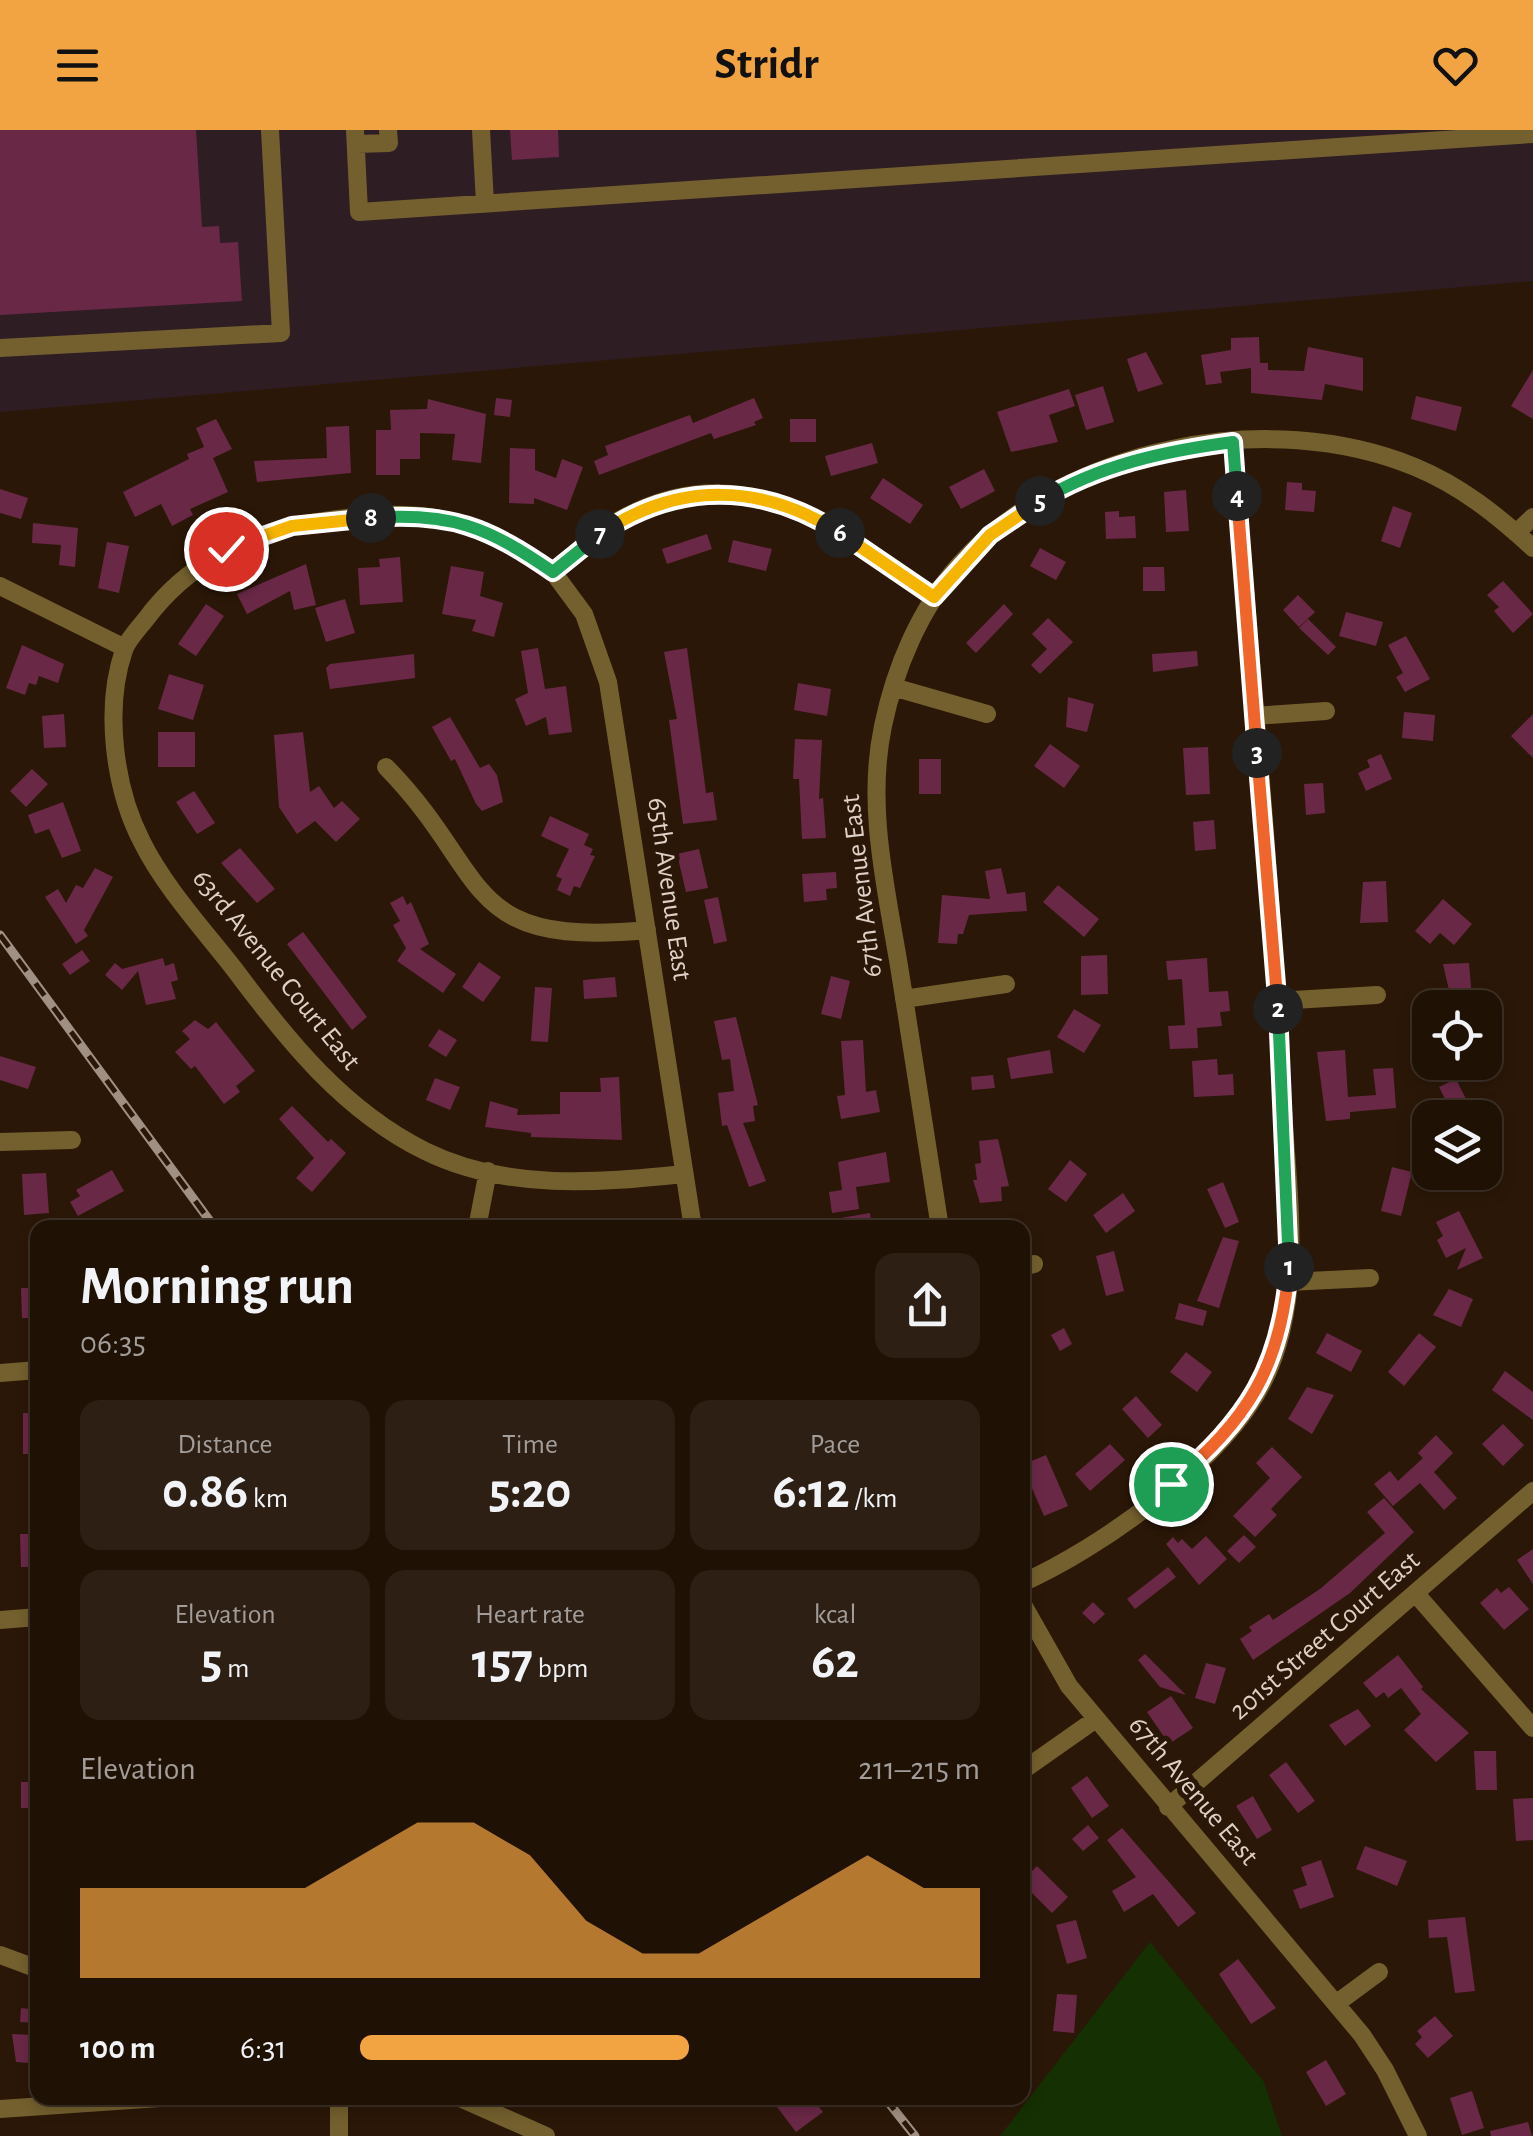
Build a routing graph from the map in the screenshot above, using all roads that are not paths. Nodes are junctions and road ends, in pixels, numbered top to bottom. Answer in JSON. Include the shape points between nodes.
{"nodes":[{"id":1,"x":270,"y":130,"type":"edge"},
{"id":2,"x":388,"y":130,"type":"edge"},
{"id":3,"x":481,"y":130,"type":"edge"},
{"id":4,"x":1533,"y":134,"type":"edge"},
{"id":5,"x":355,"y":137,"type":"edge"},
{"id":6,"x":486,"y":204,"type":"junction"},
{"id":7,"x":0,"y":348,"type":"edge"},
{"id":8,"x":1233,"y":442,"type":"junction"},
{"id":9,"x":1533,"y":517,"type":"edge"},
{"id":10,"x":1516,"y":533,"type":"junction"},
{"id":11,"x":1533,"y":548,"type":"edge"},
{"id":12,"x":553,"y":572,"type":"junction"},
{"id":13,"x":0,"y":586,"type":"edge"},
{"id":14,"x":934,"y":597,"type":"junction"},
{"id":15,"x":125,"y":648,"type":"junction"},
{"id":16,"x":892,"y":687,"type":"junction"},
{"id":17,"x":1326,"y":710,"type":"dead end"},
{"id":18,"x":987,"y":714,"type":"dead end"},
{"id":19,"x":1254,"y":716,"type":"junction"},
{"id":20,"x":386,"y":767,"type":"dead end"},
{"id":21,"x":647,"y":930,"type":"junction"},
{"id":22,"x":1006,"y":984,"type":"dead end"},
{"id":23,"x":1378,"y":995,"type":"dead end"},
{"id":24,"x":904,"y":999,"type":"junction"},
{"id":25,"x":1277,"y":1001,"type":"junction"},
{"id":26,"x":72,"y":1140,"type":"dead end"},
{"id":27,"x":0,"y":1142,"type":"edge"},
{"id":28,"x":488,"y":1171,"type":"junction"},
{"id":29,"x":684,"y":1174,"type":"junction"},
{"id":30,"x":479,"y":1220,"type":"edge"},
{"id":31,"x":692,"y":1220,"type":"edge"},
{"id":32,"x":939,"y":1220,"type":"edge"},
{"id":33,"x":1370,"y":1278,"type":"dead end"},
{"id":34,"x":1288,"y":1282,"type":"junction"},
{"id":35,"x":30,"y":1371,"type":"edge"},
{"id":36,"x":0,"y":1373,"type":"edge"},
{"id":37,"x":1533,"y":1491,"type":"edge"},
{"id":38,"x":1030,"y":1580,"type":"edge"},
{"id":39,"x":1416,"y":1594,"type":"junction"},
{"id":40,"x":1030,"y":1617,"type":"edge"},
{"id":41,"x":30,"y":1618,"type":"edge"},
{"id":42,"x":0,"y":1620,"type":"edge"},
{"id":43,"x":1096,"y":1719,"type":"junction"},
{"id":44,"x":1533,"y":1728,"type":"edge"},
{"id":45,"x":1030,"y":1765,"type":"edge"},
{"id":46,"x":1168,"y":1807,"type":"junction"},
{"id":47,"x":0,"y":1954,"type":"edge"},
{"id":48,"x":30,"y":1966,"type":"edge"},
{"id":49,"x":1379,"y":1972,"type":"dead end"},
{"id":50,"x":1338,"y":2003,"type":"junction"},
{"id":51,"x":58,"y":2105,"type":"edge"},
{"id":52,"x":339,"y":2105,"type":"edge"},
{"id":53,"x":476,"y":2105,"type":"edge"},
{"id":54,"x":0,"y":2109,"type":"edge"},
{"id":55,"x":339,"y":2136,"type":"edge"},
{"id":56,"x":546,"y":2136,"type":"edge"},
{"id":57,"x":1418,"y":2136,"type":"edge"}],
"edges":[{"from":1,"to":7,"type":"street","via":[[281,333]]},
{"from":2,"to":5,"type":"street","via":[[390,143]]},
{"from":3,"to":6,"type":"street"},
{"from":4,"to":6,"type":"street"},
{"from":5,"to":6,"type":"street","via":[[360,212]]},
{"from":8,"to":10,"type":"street","name":"67th Avenue East","via":[[1362,450],[1416,467],[1467,493]]},
{"from":8,"to":14,"type":"street","name":"67th Avenue East","via":[[1158,453],[1063,487],[990,535]]},
{"from":8,"to":19,"type":"street"},
{"from":9,"to":10,"type":"street"},
{"from":10,"to":11,"type":"street","name":"67th Avenue East"},
{"from":12,"to":14,"type":"street","via":[[650,506],[698,494],[746,494],[801,510]]},
{"from":12,"to":15,"type":"street","via":[[488,530],[443,517],[292,526],[226,549],[178,582]]},
{"from":12,"to":21,"type":"street","name":"65th Avenue East","via":[[584,614],[608,682]]},
{"from":13,"to":15,"type":"street"},
{"from":14,"to":16,"type":"street","name":"67th Avenue East"},
{"from":15,"to":28,"type":"street","name":"63rd Avenue Court East","via":[[116,711],[118,772],[142,842],[324,1080],[425,1151]]},
{"from":16,"to":18,"type":"street"},
{"from":16,"to":24,"type":"street","name":"67th Avenue East","via":[[876,810]]},
{"from":17,"to":19,"type":"street"},
{"from":19,"to":25,"type":"street"},
{"from":20,"to":21,"type":"street","via":[[416,797],[477,889],[511,916],[553,932]]},
{"from":21,"to":29,"type":"street","name":"65th Avenue East"},
{"from":22,"to":24,"type":"street","name":"67th Avenue East"},
{"from":23,"to":25,"type":"street"},
{"from":24,"to":32,"type":"street","name":"67th Avenue East"},
{"from":25,"to":34,"type":"street"},
{"from":26,"to":27,"type":"street"},
{"from":28,"to":29,"type":"street","name":"63rd Avenue Court East","via":[[565,1183]]},
{"from":28,"to":30,"type":"street"},
{"from":29,"to":31,"type":"street","name":"65th Avenue East"},
{"from":33,"to":34,"type":"street"},
{"from":34,"to":38,"type":"street","via":[[1282,1332],[1263,1382],[1234,1423],[1107,1538]]},
{"from":35,"to":36,"type":"street"},
{"from":37,"to":39,"type":"street","name":"201st Street Court East"},
{"from":39,"to":44,"type":"street"},
{"from":39,"to":46,"type":"street","name":"201st Street Court East"},
{"from":40,"to":43,"type":"street","name":"67th Avenue East"},
{"from":41,"to":42,"type":"street"},
{"from":43,"to":45,"type":"street"},
{"from":43,"to":46,"type":"street","name":"67th Avenue East"},
{"from":46,"to":50,"type":"street","name":"67th Avenue East"},
{"from":47,"to":48,"type":"street"},
{"from":49,"to":50,"type":"street"},
{"from":50,"to":57,"type":"street","name":"67th Avenue East","via":[[1386,2070]]},
{"from":51,"to":54,"type":"street"},
{"from":52,"to":55,"type":"street"},
{"from":53,"to":56,"type":"street"}]}
